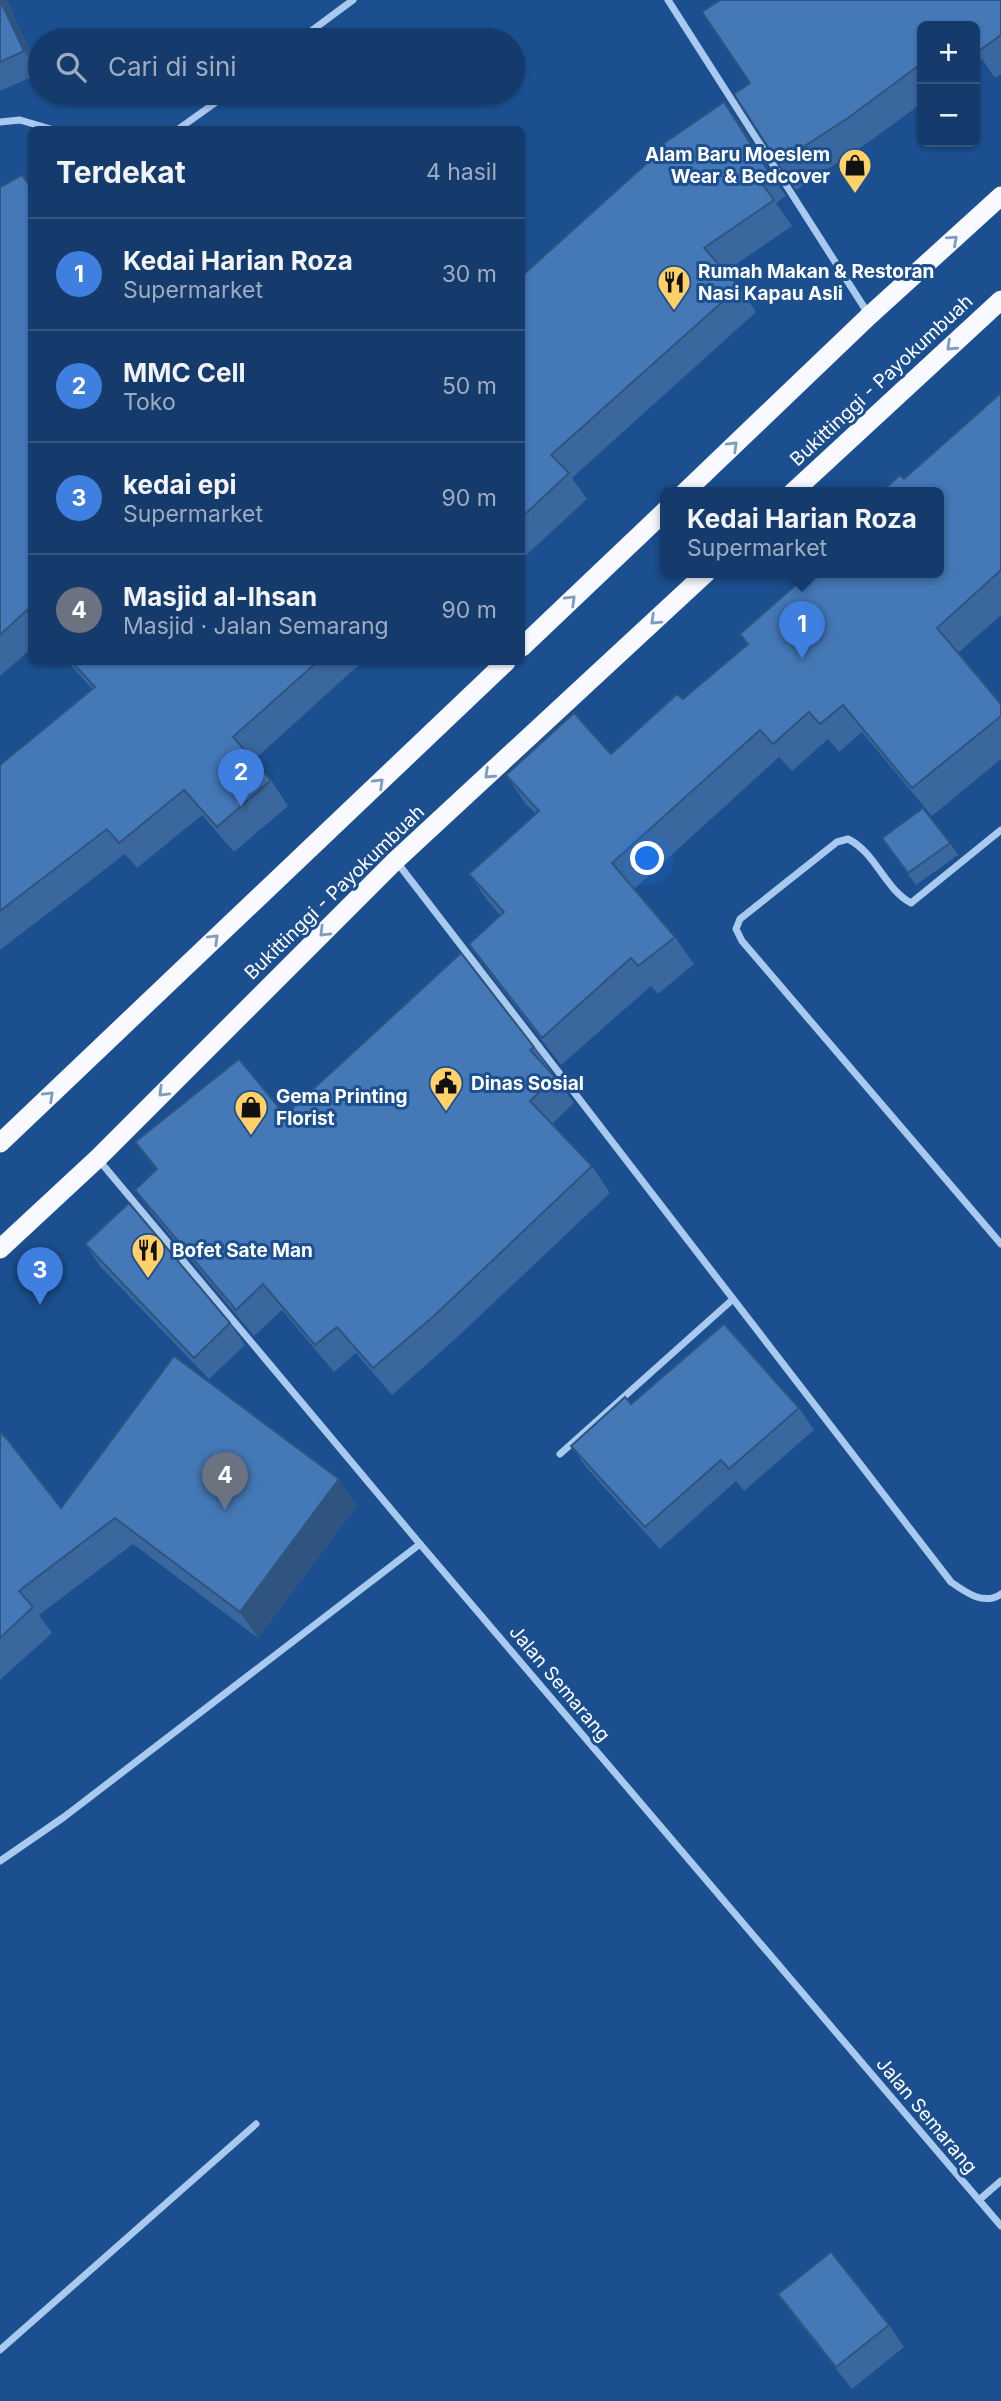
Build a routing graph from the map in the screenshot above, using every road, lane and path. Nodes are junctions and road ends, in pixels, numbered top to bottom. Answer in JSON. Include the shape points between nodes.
{"nodes":[{"id":1,"x":353,"y":0,"type":"edge"},
{"id":2,"x":668,"y":0,"type":"edge"},
{"id":3,"x":315,"y":28,"type":"edge"},
{"id":4,"x":212,"y":105,"type":"edge"},
{"id":5,"x":0,"y":122,"type":"edge"},
{"id":6,"x":40,"y":126,"type":"edge"},
{"id":7,"x":183,"y":126,"type":"edge"},
{"id":8,"x":1001,"y":197,"type":"edge"},
{"id":9,"x":1001,"y":300,"type":"edge"},
{"id":10,"x":869,"y":316,"type":"junction"},
{"id":11,"x":690,"y":487,"type":"edge"},
{"id":12,"x":799,"y":487,"type":"edge"},
{"id":13,"x":660,"y":516,"type":"edge"},
{"id":14,"x":701,"y":578,"type":"edge"},
{"id":15,"x":525,"y":644,"type":"edge"},
{"id":16,"x":503,"y":665,"type":"edge"},
{"id":17,"x":1001,"y":830,"type":"edge"},
{"id":18,"x":395,"y":861,"type":"junction"},
{"id":19,"x":0,"y":1143,"type":"edge"},
{"id":20,"x":98,"y":1158,"type":"junction"},
{"id":21,"x":1001,"y":1244,"type":"edge"},
{"id":22,"x":0,"y":1248,"type":"edge"},
{"id":23,"x":732,"y":1300,"type":"junction"},
{"id":24,"x":560,"y":1454,"type":"dead end"},
{"id":25,"x":420,"y":1544,"type":"junction"},
{"id":26,"x":1001,"y":1594,"type":"edge"},
{"id":27,"x":0,"y":1861,"type":"edge"},
{"id":28,"x":256,"y":2124,"type":"dead end"},
{"id":29,"x":1001,"y":2180,"type":"edge"},
{"id":30,"x":979,"y":2200,"type":"junction"},
{"id":31,"x":1001,"y":2226,"type":"edge"},
{"id":32,"x":0,"y":2350,"type":"edge"}],
"edges":[{"from":1,"to":3,"type":"street"},
{"from":2,"to":10,"type":"street"},
{"from":4,"to":7,"type":"street"},
{"from":5,"to":6,"type":"street","via":[[20,120]]},
{"from":10,"to":8,"type":"highway","one_way":true},
{"from":9,"to":12,"type":"highway","name":"Bukittinggi - Payokumbuah","one_way":true},
{"from":11,"to":10,"type":"highway","one_way":true},
{"from":15,"to":13,"type":"highway","one_way":true},
{"from":14,"to":18,"type":"highway","name":"Bukittinggi - Payokumbuah","one_way":true},
{"from":19,"to":16,"type":"highway","one_way":true},
{"from":17,"to":21,"type":"street","via":[[911,903],[901,898],[860,845],[848,839],[837,842],[740,919],[736,929],[741,941]]},
{"from":18,"to":20,"type":"highway","name":"Bukittinggi - Payokumbuah","one_way":true},
{"from":18,"to":23,"type":"street"},
{"from":20,"to":22,"type":"highway","name":"Bukittinggi - Payokumbuah"},
{"from":20,"to":25,"type":"street","name":"Jalan Semarang"},
{"from":23,"to":24,"type":"street"},
{"from":23,"to":26,"type":"street","via":[[951,1582],[973,1597]]},
{"from":25,"to":27,"type":"street"},
{"from":25,"to":30,"type":"street","name":"Jalan Semarang"},
{"from":28,"to":32,"type":"street"},
{"from":29,"to":30,"type":"street"},
{"from":30,"to":31,"type":"street","name":"Jalan Semarang"}]}
